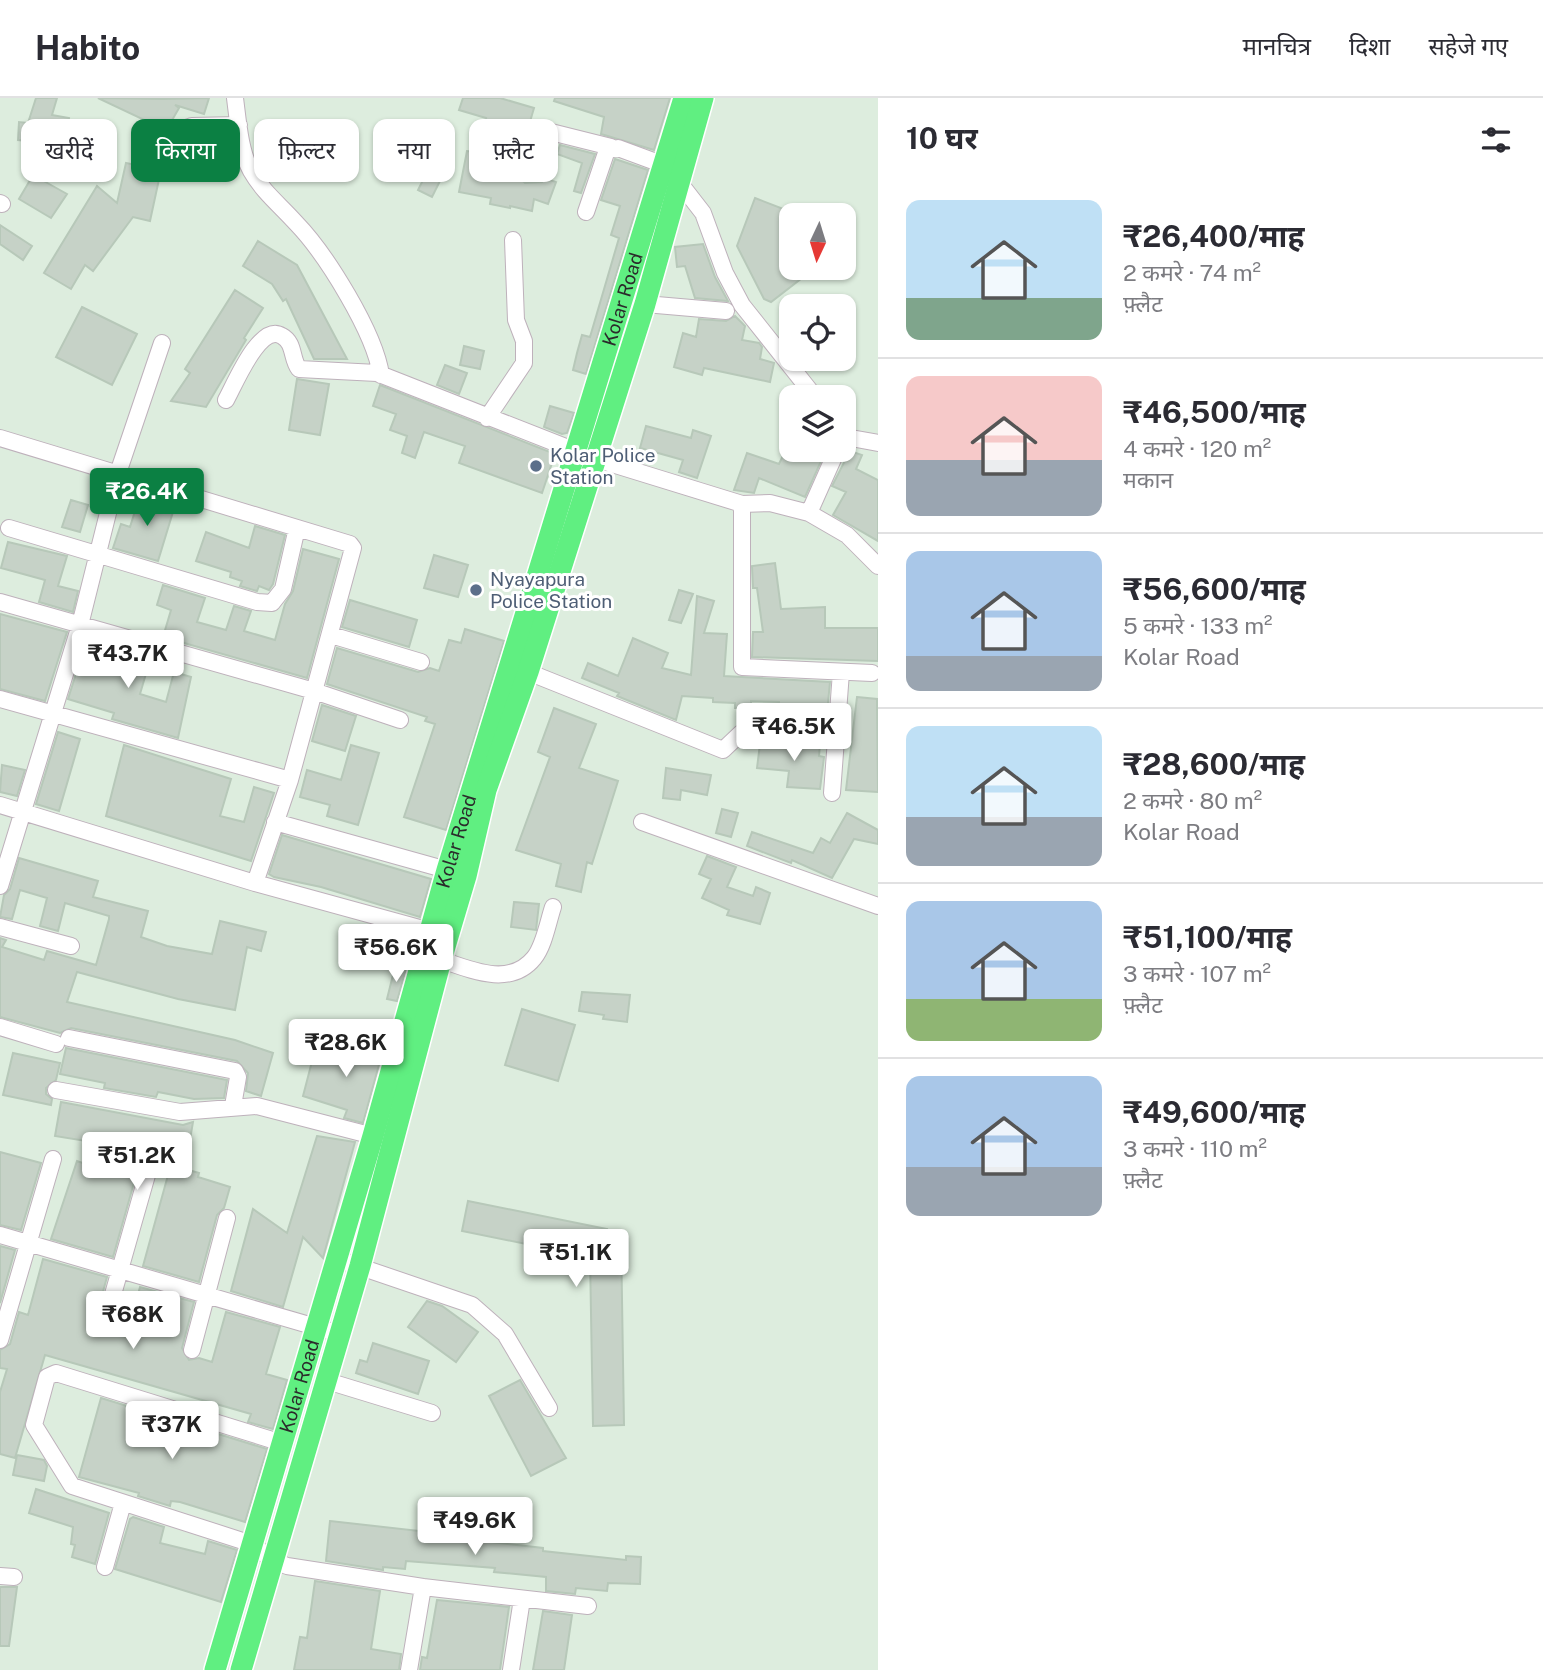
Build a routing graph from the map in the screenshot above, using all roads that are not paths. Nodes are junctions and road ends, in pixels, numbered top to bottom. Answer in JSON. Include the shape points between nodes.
{"nodes":[{"id":1,"x":235,"y":98,"type":"edge"},
{"id":2,"x":684,"y":98,"type":"edge"},
{"id":3,"x":703,"y":98,"type":"edge"},
{"id":4,"x":238,"y":119,"type":"edge"},
{"id":5,"x":240,"y":129,"type":"edge"},
{"id":6,"x":558,"y":134,"type":"edge"},
{"id":7,"x":611,"y":147,"type":"junction"},
{"id":8,"x":664,"y":165,"type":"junction"},
{"id":9,"x":679,"y":182,"type":"junction"},
{"id":10,"x":586,"y":212,"type":"dead end"},
{"id":11,"x":513,"y":240,"type":"dead end"},
{"id":12,"x":645,"y":304,"type":"junction"},
{"id":13,"x":726,"y":311,"type":"dead end"},
{"id":14,"x":162,"y":343,"type":"dead end"},
{"id":15,"x":381,"y":375,"type":"junction"},
{"id":16,"x":805,"y":385,"type":"edge"},
{"id":17,"x":226,"y":400,"type":"dead end"},
{"id":18,"x":487,"y":418,"type":"junction"},
{"id":19,"x":0,"y":438,"type":"edge"},
{"id":20,"x":856,"y":438,"type":"edge"},
{"id":21,"x":878,"y":443,"type":"edge"},
{"id":22,"x":576,"y":451,"type":"junction"},
{"id":23,"x":596,"y":459,"type":"junction"},
{"id":24,"x":832,"y":462,"type":"edge"},
{"id":25,"x":118,"y":473,"type":"junction"},
{"id":26,"x":741,"y":504,"type":"junction"},
{"id":27,"x":809,"y":513,"type":"junction"},
{"id":28,"x":9,"y":528,"type":"dead end"},
{"id":29,"x":297,"y":528,"type":"junction"},
{"id":30,"x":97,"y":555,"type":"junction"},
{"id":31,"x":878,"y":566,"type":"edge"},
{"id":32,"x":0,"y":602,"type":"edge"},
{"id":33,"x":80,"y":625,"type":"junction"},
{"id":34,"x":530,"y":630,"type":"junction"},
{"id":35,"x":331,"y":635,"type":"junction"},
{"id":36,"x":421,"y":662,"type":"dead end"},
{"id":37,"x":528,"y":672,"type":"junction"},
{"id":38,"x":841,"y":672,"type":"junction"},
{"id":39,"x":872,"y":673,"type":"dead end"},
{"id":40,"x":314,"y":691,"type":"junction"},
{"id":41,"x":0,"y":699,"type":"edge"},
{"id":42,"x":53,"y":714,"type":"junction"},
{"id":43,"x":400,"y":720,"type":"dead end"},
{"id":44,"x":836,"y":734,"type":"junction"},
{"id":45,"x":290,"y":780,"type":"junction"},
{"id":46,"x":832,"y":793,"type":"dead end"},
{"id":47,"x":0,"y":805,"type":"edge"},
{"id":48,"x":22,"y":811,"type":"junction"},
{"id":49,"x":275,"y":822,"type":"junction"},
{"id":50,"x":642,"y":822,"type":"dead end"},
{"id":51,"x":447,"y":870,"type":"junction"},
{"id":52,"x":255,"y":883,"type":"junction"},
{"id":53,"x":0,"y":886,"type":"edge"},
{"id":54,"x":878,"y":906,"type":"edge"},
{"id":55,"x":553,"y":907,"type":"dead end"},
{"id":56,"x":0,"y":927,"type":"edge"},
{"id":57,"x":439,"y":933,"type":"junction"},
{"id":58,"x":71,"y":946,"type":"dead end"},
{"id":59,"x":432,"y":957,"type":"junction"},
{"id":60,"x":0,"y":1027,"type":"edge"},
{"id":61,"x":56,"y":1090,"type":"dead end"},
{"id":62,"x":233,"y":1106,"type":"junction"},
{"id":63,"x":384,"y":1139,"type":"junction"},
{"id":64,"x":53,"y":1159,"type":"dead end"},
{"id":65,"x":149,"y":1168,"type":"dead end"},
{"id":66,"x":227,"y":1218,"type":"dead end"},
{"id":67,"x":0,"y":1235,"type":"edge"},
{"id":68,"x":28,"y":1243,"type":"junction"},
{"id":69,"x":337,"y":1259,"type":"junction"},
{"id":70,"x":360,"y":1266,"type":"junction"},
{"id":71,"x":119,"y":1271,"type":"junction"},
{"id":72,"x":208,"y":1295,"type":"junction"},
{"id":73,"x":104,"y":1326,"type":"dead end"},
{"id":74,"x":317,"y":1328,"type":"junction"},
{"id":75,"x":340,"y":1334,"type":"junction"},
{"id":76,"x":0,"y":1340,"type":"edge"},
{"id":77,"x":192,"y":1350,"type":"dead end"},
{"id":78,"x":324,"y":1380,"type":"junction"},
{"id":79,"x":549,"y":1408,"type":"dead end"},
{"id":80,"x":432,"y":1413,"type":"dead end"},
{"id":81,"x":282,"y":1443,"type":"junction"},
{"id":82,"x":123,"y":1503,"type":"junction"},
{"id":83,"x":252,"y":1544,"type":"junction"},
{"id":84,"x":272,"y":1560,"type":"junction"},
{"id":85,"x":105,"y":1567,"type":"dead end"},
{"id":86,"x":423,"y":1587,"type":"junction"},
{"id":87,"x":523,"y":1599,"type":"junction"},
{"id":88,"x":588,"y":1606,"type":"dead end"},
{"id":89,"x":215,"y":1670,"type":"edge"},
{"id":90,"x":241,"y":1670,"type":"edge"},
{"id":91,"x":409,"y":1670,"type":"edge"},
{"id":92,"x":511,"y":1670,"type":"edge"}],
"edges":[{"from":1,"to":4,"type":"street"},
{"from":2,"to":8,"type":"main road","name":"Kolar Road"},
{"from":3,"to":9,"type":"main road","name":"Kolar Road"},
{"from":5,"to":15,"type":"street","via":[[250,169],[271,201],[297,223],[339,284],[377,351]]},
{"from":6,"to":7,"type":"street"},
{"from":7,"to":8,"type":"street"},
{"from":7,"to":10,"type":"street"},
{"from":8,"to":9,"type":"street"},
{"from":8,"to":22,"type":"main road","name":"Kolar Road"},
{"from":9,"to":12,"type":"main road","name":"Kolar Road"},
{"from":9,"to":16,"type":"street","via":[[703,213],[724,273],[742,305]]},
{"from":11,"to":18,"type":"street","via":[[516,320],[524,341],[524,363]]},
{"from":12,"to":13,"type":"street"},
{"from":12,"to":23,"type":"main road","name":"Kolar Road"},
{"from":14,"to":25,"type":"street"},
{"from":15,"to":17,"type":"street","via":[[299,369],[292,346],[283,336],[268,334],[261,338]]},
{"from":15,"to":18,"type":"street"},
{"from":18,"to":22,"type":"street"},
{"from":19,"to":25,"type":"street"},
{"from":20,"to":21,"type":"street"},
{"from":22,"to":23,"type":"street"},
{"from":22,"to":34,"type":"main road","name":"Kolar Road"},
{"from":23,"to":26,"type":"street"},
{"from":23,"to":34,"type":"main road","name":"Kolar Road"},
{"from":24,"to":27,"type":"street"},
{"from":25,"to":29,"type":"street"},
{"from":25,"to":30,"type":"street"},
{"from":26,"to":27,"type":"street","via":[[771,503]]},
{"from":26,"to":38,"type":"street","via":[[741,666]]},
{"from":27,"to":31,"type":"street","via":[[847,535]]},
{"from":28,"to":30,"type":"street"},
{"from":29,"to":30,"type":"street","via":[[283,589],[272,603]]},
{"from":29,"to":35,"type":"street","via":[[353,548]]},
{"from":30,"to":33,"type":"street"},
{"from":32,"to":33,"type":"street"},
{"from":33,"to":40,"type":"street"},
{"from":33,"to":42,"type":"street"},
{"from":34,"to":37,"type":"main road","name":"Kolar Road"},
{"from":34,"to":51,"type":"main road","name":"Kolar Road"},
{"from":35,"to":36,"type":"street"},
{"from":35,"to":40,"type":"street"},
{"from":37,"to":44,"type":"street","via":[[723,750],[741,733]]},
{"from":37,"to":57,"type":"main road","name":"Kolar Road"},
{"from":38,"to":39,"type":"street"},
{"from":38,"to":44,"type":"street"},
{"from":40,"to":43,"type":"street"},
{"from":40,"to":45,"type":"street"},
{"from":41,"to":42,"type":"street"},
{"from":42,"to":45,"type":"street"},
{"from":42,"to":48,"type":"street"},
{"from":44,"to":46,"type":"street"},
{"from":45,"to":49,"type":"street"},
{"from":47,"to":48,"type":"street"},
{"from":48,"to":52,"type":"street"},
{"from":48,"to":53,"type":"street"},
{"from":49,"to":51,"type":"street"},
{"from":49,"to":52,"type":"street"},
{"from":50,"to":54,"type":"street"},
{"from":51,"to":57,"type":"main road","name":"Kolar Road"},
{"from":52,"to":57,"type":"street"},
{"from":55,"to":59,"type":"street","via":[[534,958],[515,973],[489,974]]},
{"from":56,"to":58,"type":"street"},
{"from":57,"to":59,"type":"main road","name":"Kolar Road"},
{"from":59,"to":63,"type":"main road","name":"Kolar Road"},
{"from":60,"to":62,"type":"street","via":[[235,1071]]},
{"from":61,"to":62,"type":"street","via":[[180,1112]]},
{"from":62,"to":63,"type":"street","via":[[257,1106]]},
{"from":63,"to":69,"type":"main road","name":"Kolar Road"},
{"from":63,"to":70,"type":"main road","name":"Kolar Road"},
{"from":64,"to":68,"type":"street"},
{"from":65,"to":71,"type":"street"},
{"from":66,"to":72,"type":"street"},
{"from":67,"to":68,"type":"street"},
{"from":68,"to":71,"type":"street"},
{"from":68,"to":76,"type":"street"},
{"from":69,"to":70,"type":"street"},
{"from":69,"to":74,"type":"main road","name":"Kolar Road"},
{"from":70,"to":75,"type":"main road","name":"Kolar Road"},
{"from":70,"to":79,"type":"street","via":[[452,1297],[488,1318],[505,1334]]},
{"from":71,"to":72,"type":"street"},
{"from":71,"to":73,"type":"street"},
{"from":72,"to":74,"type":"street"},
{"from":72,"to":77,"type":"street"},
{"from":74,"to":75,"type":"street"},
{"from":74,"to":81,"type":"main road","name":"Kolar Road"},
{"from":75,"to":78,"type":"main road","name":"Kolar Road"},
{"from":78,"to":80,"type":"street"},
{"from":78,"to":84,"type":"main road","name":"Kolar Road"},
{"from":81,"to":82,"type":"street","via":[[51,1374],[34,1419],[36,1431],[72,1486]]},
{"from":81,"to":83,"type":"main road","name":"Kolar Road"},
{"from":82,"to":83,"type":"street"},
{"from":82,"to":85,"type":"street"},
{"from":83,"to":84,"type":"street"},
{"from":83,"to":89,"type":"main road","name":"Kolar Road"},
{"from":84,"to":86,"type":"street","via":[[297,1569]]},
{"from":84,"to":90,"type":"main road","name":"Kolar Road"},
{"from":86,"to":87,"type":"street"},
{"from":86,"to":91,"type":"street"},
{"from":87,"to":88,"type":"street"},
{"from":87,"to":92,"type":"street"}]}
